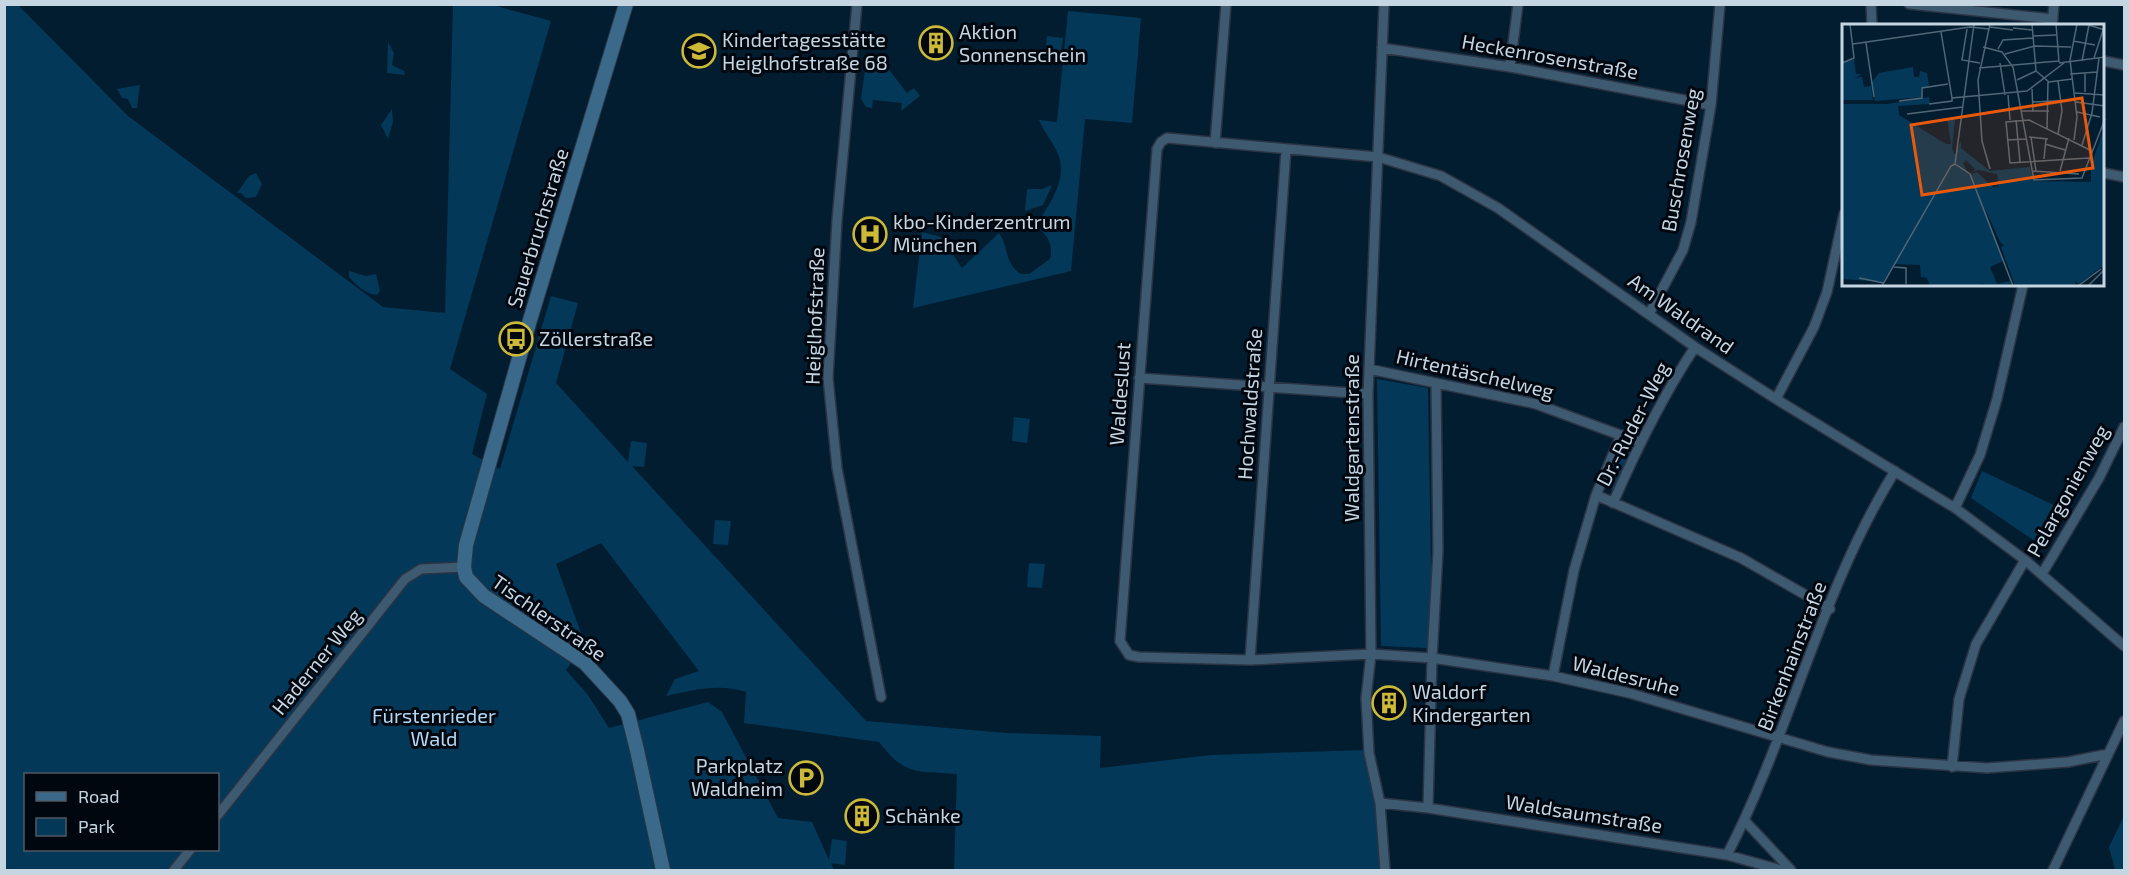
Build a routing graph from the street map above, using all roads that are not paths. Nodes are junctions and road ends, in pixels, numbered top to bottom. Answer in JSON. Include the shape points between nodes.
{"nodes":[{"id":1,"x":626,"y":4,"type":"edge"},
{"id":2,"x":857,"y":4,"type":"edge"},
{"id":3,"x":1226,"y":4,"type":"edge"},
{"id":4,"x":1384,"y":4,"type":"edge"},
{"id":5,"x":1518,"y":4,"type":"edge"},
{"id":6,"x":1720,"y":4,"type":"edge"},
{"id":7,"x":1871,"y":4,"type":"edge"},
{"id":8,"x":1909,"y":4,"type":"edge"},
{"id":9,"x":2054,"y":4,"type":"edge"},
{"id":10,"x":2053,"y":22,"type":"edge"},
{"id":11,"x":1872,"y":24,"type":"edge"},
{"id":12,"x":1382,"y":48,"type":"junction"},
{"id":13,"x":2105,"y":61,"type":"edge"},
{"id":14,"x":2124,"y":65,"type":"edge"},
{"id":15,"x":1510,"y":68,"type":"junction"},
{"id":16,"x":1711,"y":105,"type":"junction"},
{"id":17,"x":1167,"y":138,"type":"joint"},
{"id":18,"x":1215,"y":143,"type":"junction"},
{"id":19,"x":1286,"y":150,"type":"junction"},
{"id":20,"x":1378,"y":157,"type":"junction"},
{"id":21,"x":2105,"y":173,"type":"edge"},
{"id":22,"x":2124,"y":177,"type":"edge"},
{"id":23,"x":1841,"y":246,"type":"edge"},
{"id":24,"x":2023,"y":286,"type":"edge"},
{"id":25,"x":1649,"y":314,"type":"junction"},
{"id":26,"x":1695,"y":347,"type":"junction"},
{"id":27,"x":1369,"y":369,"type":"junction"},
{"id":28,"x":1139,"y":378,"type":"junction"},
{"id":29,"x":1436,"y":384,"type":"junction"},
{"id":30,"x":1270,"y":388,"type":"junction"},
{"id":31,"x":1368,"y":394,"type":"junction"},
{"id":32,"x":1776,"y":399,"type":"junction"},
{"id":33,"x":2124,"y":427,"type":"edge"},
{"id":34,"x":1622,"y":435,"type":"junction"},
{"id":35,"x":1640,"y":442,"type":"junction"},
{"id":36,"x":1895,"y":471,"type":"junction"},
{"id":37,"x":1596,"y":495,"type":"junction"},
{"id":38,"x":1613,"y":503,"type":"junction"},
{"id":39,"x":1955,"y":508,"type":"junction"},
{"id":40,"x":2025,"y":560,"type":"junction"},
{"id":41,"x":464,"y":567,"type":"junction"},
{"id":42,"x":2042,"y":574,"type":"junction"},
{"id":43,"x":1830,"y":609,"type":"junction"},
{"id":44,"x":2124,"y":646,"type":"edge"},
{"id":45,"x":1371,"y":654,"type":"junction"},
{"id":46,"x":1129,"y":655,"type":"joint"},
{"id":47,"x":1432,"y":658,"type":"junction"},
{"id":48,"x":1250,"y":660,"type":"junction"},
{"id":49,"x":1553,"y":676,"type":"junction"},
{"id":50,"x":881,"y":697,"type":"dead end"},
{"id":51,"x":2124,"y":721,"type":"edge"},
{"id":52,"x":1780,"y":738,"type":"junction"},
{"id":53,"x":2108,"y":754,"type":"junction"},
{"id":54,"x":1952,"y":767,"type":"junction"},
{"id":55,"x":1380,"y":803,"type":"junction"},
{"id":56,"x":1428,"y":808,"type":"junction"},
{"id":57,"x":219,"y":814,"type":"edge"},
{"id":58,"x":1745,"y":820,"type":"junction"},
{"id":59,"x":188,"y":851,"type":"edge"},
{"id":60,"x":1727,"y":855,"type":"junction"},
{"id":61,"x":174,"y":870,"type":"edge"},
{"id":62,"x":663,"y":870,"type":"edge"},
{"id":63,"x":1384,"y":870,"type":"edge"},
{"id":64,"x":1781,"y":870,"type":"edge"},
{"id":65,"x":1791,"y":870,"type":"edge"},
{"id":66,"x":2053,"y":870,"type":"edge"}],
"edges":[{"from":1,"to":41,"type":"street","name":"Sauerbruchstraße","via":[[491,455],[466,545]]},
{"from":2,"to":50,"type":"street","name":"Heiglhofstraße","via":[[837,220],[828,378],[837,468]]},
{"from":3,"to":18,"type":"street"},
{"from":4,"to":12,"type":"street","name":"Waldgartenstraße"},
{"from":5,"to":15,"type":"street"},
{"from":6,"to":16,"type":"street","name":"Buschrosenweg"},
{"from":7,"to":11,"type":"street"},
{"from":8,"to":10,"type":"street"},
{"from":9,"to":10,"type":"street"},
{"from":12,"to":15,"type":"street","name":"Heckenrosenstraße"},
{"from":12,"to":20,"type":"street","name":"Waldgartenstraße"},
{"from":13,"to":14,"type":"street"},
{"from":15,"to":16,"type":"street","name":"Heckenrosenstraße"},
{"from":16,"to":25,"type":"street","name":"Buschrosenweg","via":[[1683,250]]},
{"from":17,"to":18,"type":"street","name":"Am Waldrand"},
{"from":17,"to":28,"type":"street","name":"Waldeslust","via":[[1157,149]]},
{"from":18,"to":19,"type":"street","name":"Am Waldrand"},
{"from":19,"to":20,"type":"street","name":"Am Waldrand"},
{"from":19,"to":30,"type":"street","name":"Hochwaldstraße"},
{"from":20,"to":25,"type":"street","name":"Am Waldrand","via":[[1441,176],[1498,208]]},
{"from":20,"to":27,"type":"street","name":"Waldgartenstraße"},
{"from":21,"to":22,"type":"street"},
{"from":23,"to":32,"type":"street","via":[[1814,327]]},
{"from":24,"to":39,"type":"street","via":[[1980,455]]},
{"from":25,"to":26,"type":"street","name":"Am Waldrand"},
{"from":26,"to":32,"type":"street","name":"Am Waldrand"},
{"from":26,"to":35,"type":"street","name":"Dr.-Ruder-Weg","via":[[1666,390]]},
{"from":27,"to":29,"type":"street","name":"Hirtentäschelweg"},
{"from":27,"to":31,"type":"street","name":"Waldgartenstraße"},
{"from":28,"to":30,"type":"street"},
{"from":28,"to":46,"type":"street","name":"Waldeslust","via":[[1120,641]]},
{"from":29,"to":34,"type":"street","name":"Hirtentäschelweg","via":[[1536,404]]},
{"from":29,"to":47,"type":"street","via":[[1438,552]]},
{"from":30,"to":31,"type":"street"},
{"from":30,"to":48,"type":"street","name":"Hochwaldstraße"},
{"from":31,"to":45,"type":"street","name":"Waldgartenstraße"},
{"from":32,"to":36,"type":"street","name":"Am Waldrand"},
{"from":33,"to":42,"type":"street","name":"Pelargonienweg","via":[[2099,478]]},
{"from":34,"to":35,"type":"street","name":"Hirtentäschelweg"},
{"from":34,"to":37,"type":"street","name":"Dr.-Ruder-Weg"},
{"from":35,"to":38,"type":"street","name":"Dr.-Ruder-Weg"},
{"from":36,"to":39,"type":"street","name":"Am Waldrand"},
{"from":36,"to":43,"type":"street","name":"Birkenhainstraße","via":[[1863,528]]},
{"from":37,"to":38,"type":"street","name":"Dr.-Ruder-Weg"},
{"from":37,"to":49,"type":"street","name":"Dr.-Ruder-Weg","via":[[1574,570]]},
{"from":38,"to":43,"type":"street","via":[[1741,558]]},
{"from":39,"to":40,"type":"street","name":"Am Waldrand"},
{"from":40,"to":42,"type":"street","name":"Am Waldrand"},
{"from":40,"to":54,"type":"street","name":"Pelargonienweg","via":[[1976,645],[1959,699]]},
{"from":41,"to":57,"type":"street","name":"Haderner Weg","via":[[421,569],[405,579]]},
{"from":41,"to":62,"type":"street","name":"Tischlerstraße","via":[[472,586],[585,663],[620,701],[628,714]]},
{"from":42,"to":44,"type":"street","name":"Am Waldrand"},
{"from":43,"to":52,"type":"street","name":"Birkenhainstraße"},
{"from":45,"to":47,"type":"street","name":"Waldesruhe"},
{"from":45,"to":48,"type":"street","name":"Waldesruhe"},
{"from":45,"to":55,"type":"street","name":"Waldgartenstraße","via":[[1366,698],[1369,753]]},
{"from":46,"to":48,"type":"street","name":"Waldesruhe"},
{"from":47,"to":49,"type":"street","name":"Waldesruhe"},
{"from":47,"to":56,"type":"street"},
{"from":49,"to":52,"type":"street","name":"Waldesruhe","via":[[1656,701]]},
{"from":51,"to":53,"type":"street"},
{"from":52,"to":54,"type":"street","name":"Waldesruhe","via":[[1871,760]]},
{"from":52,"to":58,"type":"street","name":"Birkenhainstraße"},
{"from":53,"to":54,"type":"street","name":"Waldesruhe","via":[[2026,766]]},
{"from":53,"to":66,"type":"street"},
{"from":55,"to":56,"type":"street","name":"Waldsaumstraße"},
{"from":55,"to":63,"type":"street","name":"Waldgartenstraße"},
{"from":56,"to":60,"type":"street","name":"Waldsaumstraße"},
{"from":58,"to":60,"type":"street","name":"Birkenhainstraße"},
{"from":58,"to":65,"type":"street"},
{"from":59,"to":61,"type":"street"},
{"from":60,"to":64,"type":"street","name":"Waldsaumstraße"}]}
